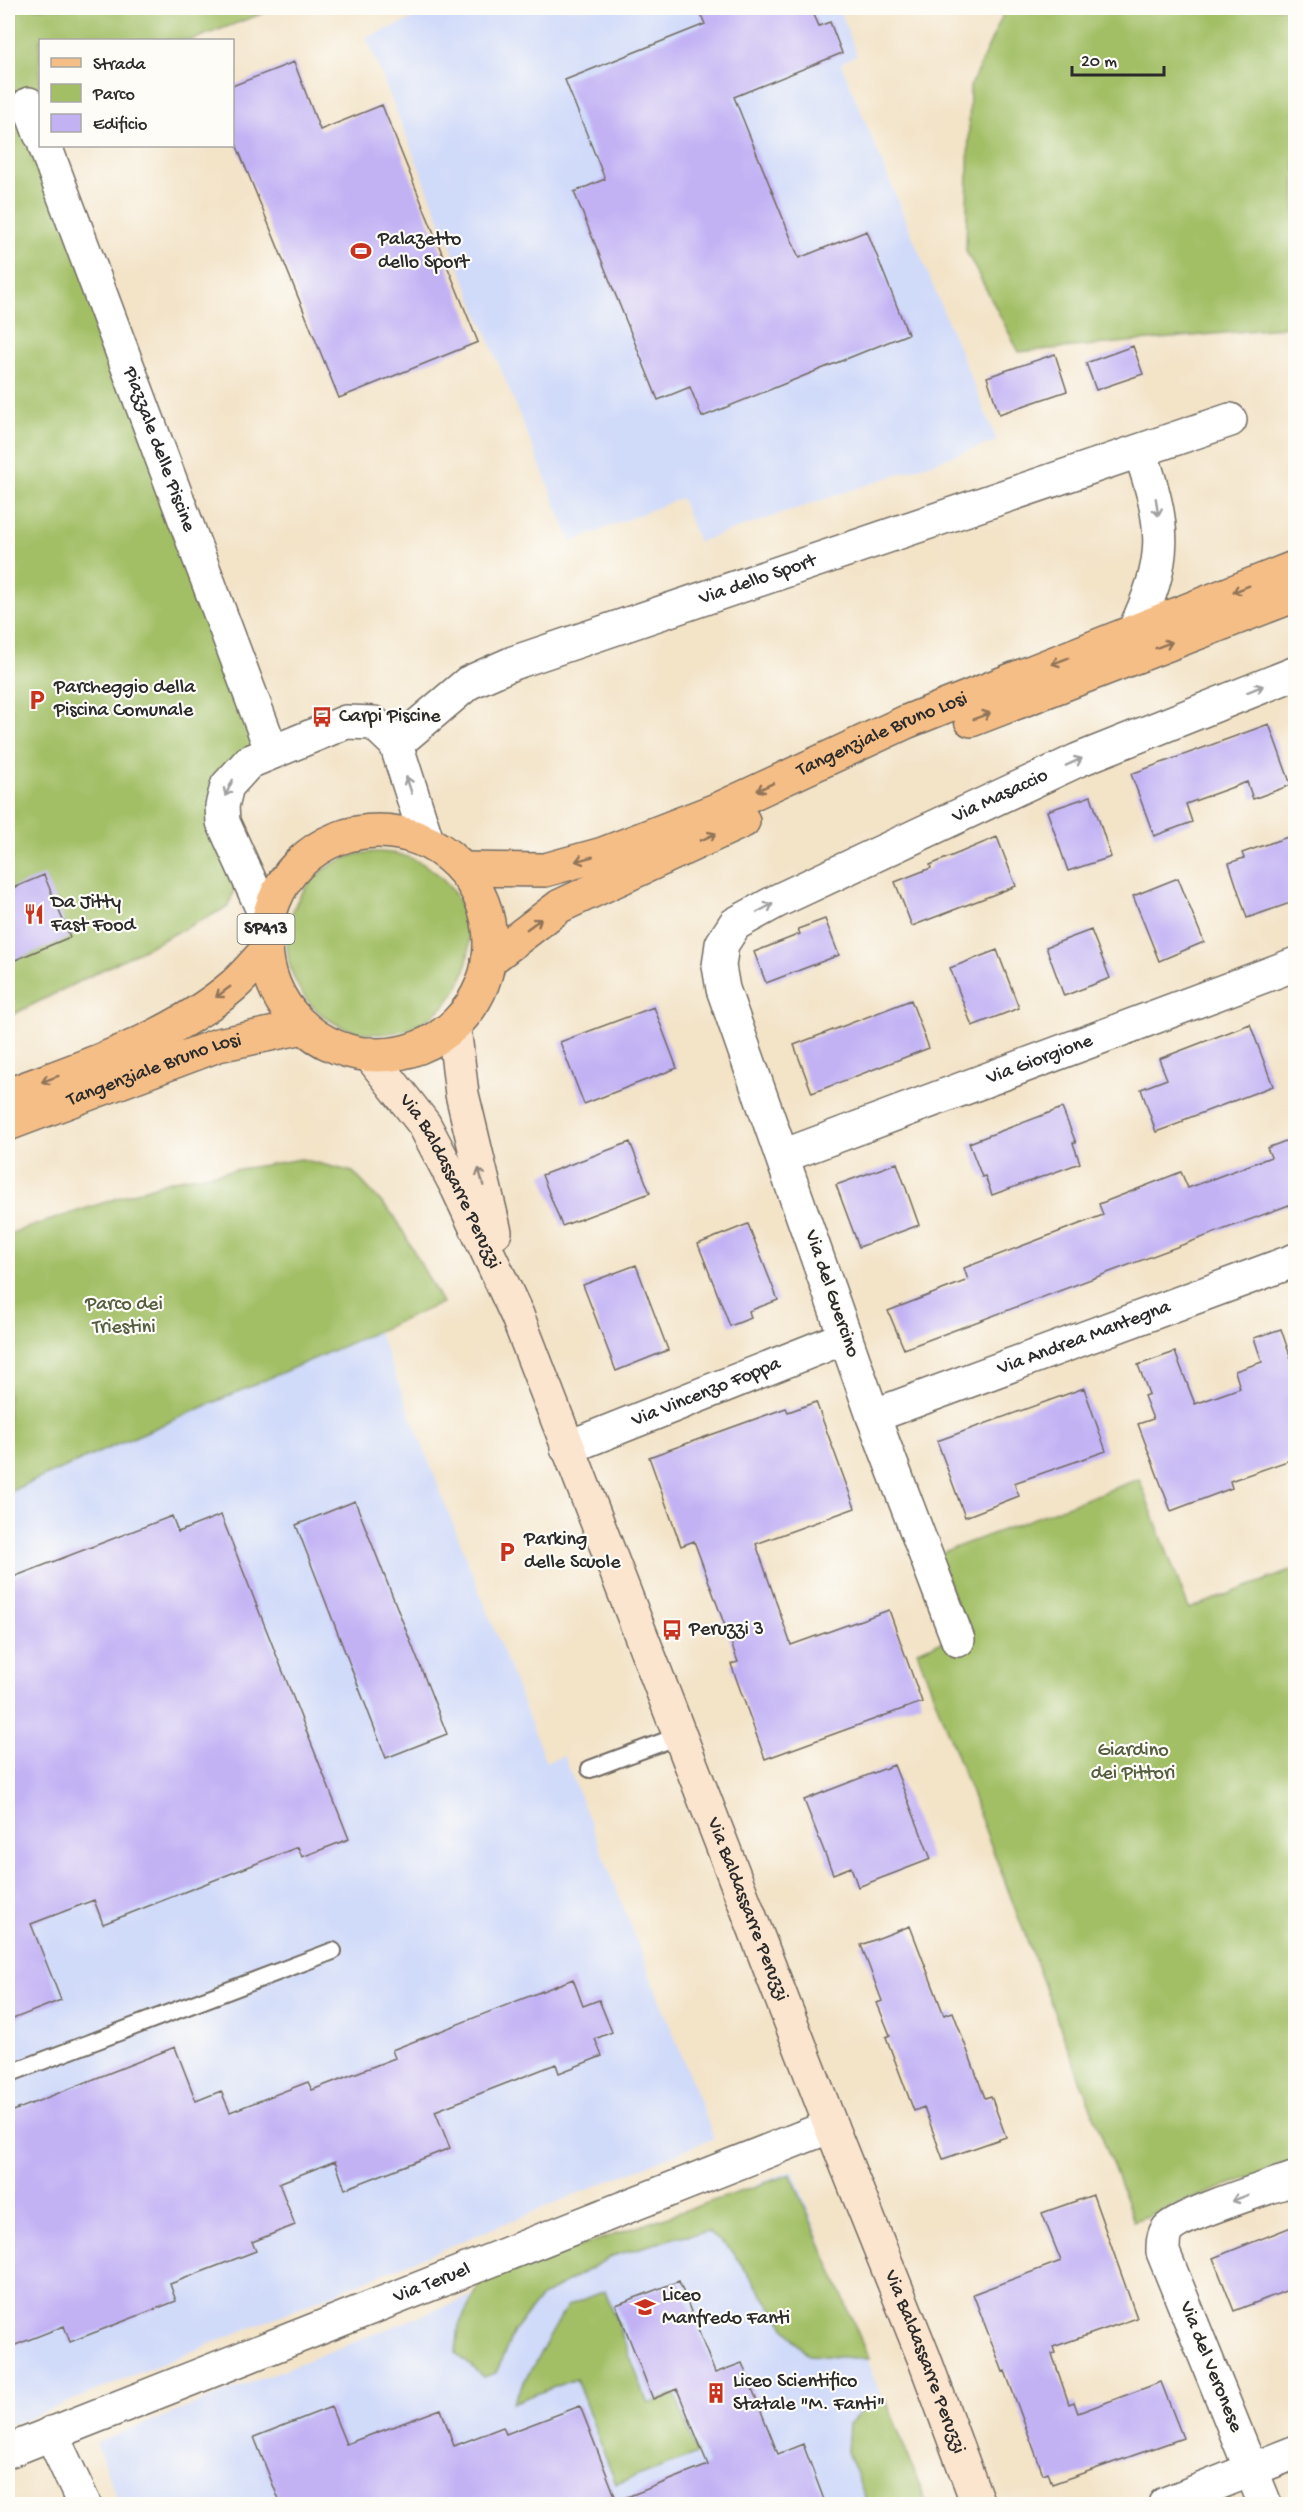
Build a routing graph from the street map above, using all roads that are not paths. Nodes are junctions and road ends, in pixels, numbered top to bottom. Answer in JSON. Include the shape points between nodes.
{"nodes":[{"id":1,"x":29,"y":104,"type":"dead end"},
{"id":2,"x":39,"y":131,"type":"edge"},
{"id":3,"x":45,"y":147,"type":"edge"},
{"id":4,"x":1230,"y":420,"type":"dead end"},
{"id":5,"x":1140,"y":451,"type":"junction"},
{"id":6,"x":1296,"y":567,"type":"edge"},
{"id":7,"x":1296,"y":595,"type":"edge"},
{"id":8,"x":1133,"y":633,"type":"junction"},
{"id":9,"x":1296,"y":673,"type":"edge"},
{"id":10,"x":396,"y":744,"type":"junction"},
{"id":11,"x":272,"y":752,"type":"junction"},
{"id":12,"x":427,"y":841,"type":"junction"},
{"id":13,"x":462,"y":869,"type":"junction"},
{"id":14,"x":267,"y":919,"type":"junction"},
{"id":15,"x":722,"y":944,"type":"joint"},
{"id":16,"x":265,"y":952,"type":"junction"},
{"id":17,"x":488,"y":961,"type":"junction"},
{"id":18,"x":1296,"y":964,"type":"edge"},
{"id":19,"x":304,"y":1027,"type":"junction"},
{"id":20,"x":454,"y":1027,"type":"junction"},
{"id":21,"x":369,"y":1054,"type":"junction"},
{"id":22,"x":8,"y":1095,"type":"edge"},
{"id":23,"x":8,"y":1124,"type":"edge"},
{"id":24,"x":783,"y":1156,"type":"junction"},
{"id":25,"x":1296,"y":1260,"type":"edge"},
{"id":26,"x":517,"y":1315,"type":"junction"},
{"id":27,"x":846,"y":1337,"type":"junction"},
{"id":28,"x":873,"y":1416,"type":"junction"},
{"id":29,"x":567,"y":1448,"type":"junction"},
{"id":30,"x":958,"y":1640,"type":"dead end"},
{"id":31,"x":679,"y":1736,"type":"junction"},
{"id":32,"x":590,"y":1769,"type":"dead end"},
{"id":33,"x":333,"y":1951,"type":"dead end"},
{"id":34,"x":8,"y":2074,"type":"edge"},
{"id":35,"x":831,"y":2126,"type":"junction"},
{"id":36,"x":1296,"y":2178,"type":"edge"},
{"id":37,"x":25,"y":2441,"type":"edge"},
{"id":38,"x":1296,"y":2452,"type":"edge"},
{"id":39,"x":1252,"y":2470,"type":"junction"},
{"id":40,"x":84,"y":2505,"type":"edge"},
{"id":41,"x":978,"y":2505,"type":"edge"},
{"id":42,"x":1165,"y":2505,"type":"edge"},
{"id":43,"x":1265,"y":2505,"type":"edge"}],
"edges":[{"from":1,"to":2,"type":"street"},
{"from":3,"to":11,"type":"street","name":"Piazzale delle Piscine"},
{"from":4,"to":5,"type":"street","name":"Via dello Sport"},
{"from":5,"to":8,"type":"street","one_way":true,"via":[[1155,496],[1161,533],[1158,569]]},
{"from":5,"to":10,"type":"street","name":"Via dello Sport","via":[[513,663],[468,683]]},
{"from":6,"to":8,"type":"main road","name":"Tangenziale Bruno Losi","one_way":true},
{"from":17,"to":7,"type":"main road","name":"Tangenziale Bruno Losi","one_way":true,"via":[[560,906],[911,744]]},
{"from":8,"to":13,"type":"main road","name":"Tangenziale Bruno Losi","one_way":true,"via":[[906,722],[719,809],[603,854],[545,870]]},
{"from":15,"to":9,"type":"street","name":"Via Masaccio","one_way":true,"via":[[735,924],[777,901],[965,812],[1078,760]]},
{"from":10,"to":11,"type":"street","via":[[374,723],[345,722]]},
{"from":12,"to":10,"type":"street","one_way":true},
{"from":11,"to":14,"type":"street","one_way":true,"via":[[249,762],[237,774],[227,786],[222,806],[223,822]]},
{"from":12,"to":13,"type":"main road","number":"SP413"},
{"from":12,"to":14,"type":"main road","number":"SP413","via":[[393,831],[359,831],[326,842],[297,863],[277,891]]},
{"from":13,"to":17,"type":"main road","number":"SP413","via":[[477,889],[489,922]]},
{"from":14,"to":16,"type":"main road","number":"SP413"},
{"from":15,"to":24,"type":"street","name":"Via del Guercino","via":[[719,966],[723,988]]},
{"from":16,"to":19,"type":"main road","number":"SP413","via":[[273,984],[289,1012]]},
{"from":16,"to":22,"type":"main road","name":"Tangenziale Bruno Losi","one_way":true,"via":[[234,985],[166,1030],[102,1060]]},
{"from":17,"to":20,"type":"main road","number":"SP413","via":[[476,999]]},
{"from":18,"to":24,"type":"street","name":"Via Giorgione"},
{"from":19,"to":21,"type":"main road","number":"SP413","via":[[312,1035],[355,1053]]},
{"from":19,"to":23,"type":"main road","name":"Tangenziale Bruno Losi","via":[[218,1045]]},
{"from":20,"to":21,"type":"main road","number":"SP413","via":[[424,1046],[390,1055]]},
{"from":26,"to":20,"type":"street","name":"Via Baldassarre Peruzzi","one_way":true,"via":[[472,1142]]},
{"from":21,"to":26,"type":"street","name":"Via Baldassarre Peruzzi","via":[[424,1124]]},
{"from":24,"to":27,"type":"street","name":"Via del Guercino"},
{"from":25,"to":28,"type":"street","name":"Via Andrea Mantegna"},
{"from":26,"to":29,"type":"street","name":"Via Baldassarre Peruzzi"},
{"from":27,"to":28,"type":"street","name":"Via del Guercino"},
{"from":27,"to":29,"type":"street","name":"Via Vincenzo Foppa"},
{"from":28,"to":30,"type":"street","name":"Via del Guercino"},
{"from":29,"to":31,"type":"street","name":"Via Baldassarre Peruzzi"},
{"from":31,"to":32,"type":"lane"},
{"from":31,"to":35,"type":"street","name":"Via Baldassarre Peruzzi"},
{"from":33,"to":34,"type":"lane"},
{"from":35,"to":37,"type":"street","name":"Via Teruel"},
{"from":35,"to":41,"type":"street","name":"Via Baldassarre Peruzzi"},
{"from":36,"to":39,"type":"street","name":"Via del Veronese","one_way":true,"via":[[1188,2217],[1168,2229],[1164,2239],[1163,2252]]},
{"from":37,"to":40,"type":"street"},
{"from":38,"to":39,"type":"street"},
{"from":39,"to":42,"type":"street"},
{"from":39,"to":43,"type":"street","name":"Via del Veronese"}]}
